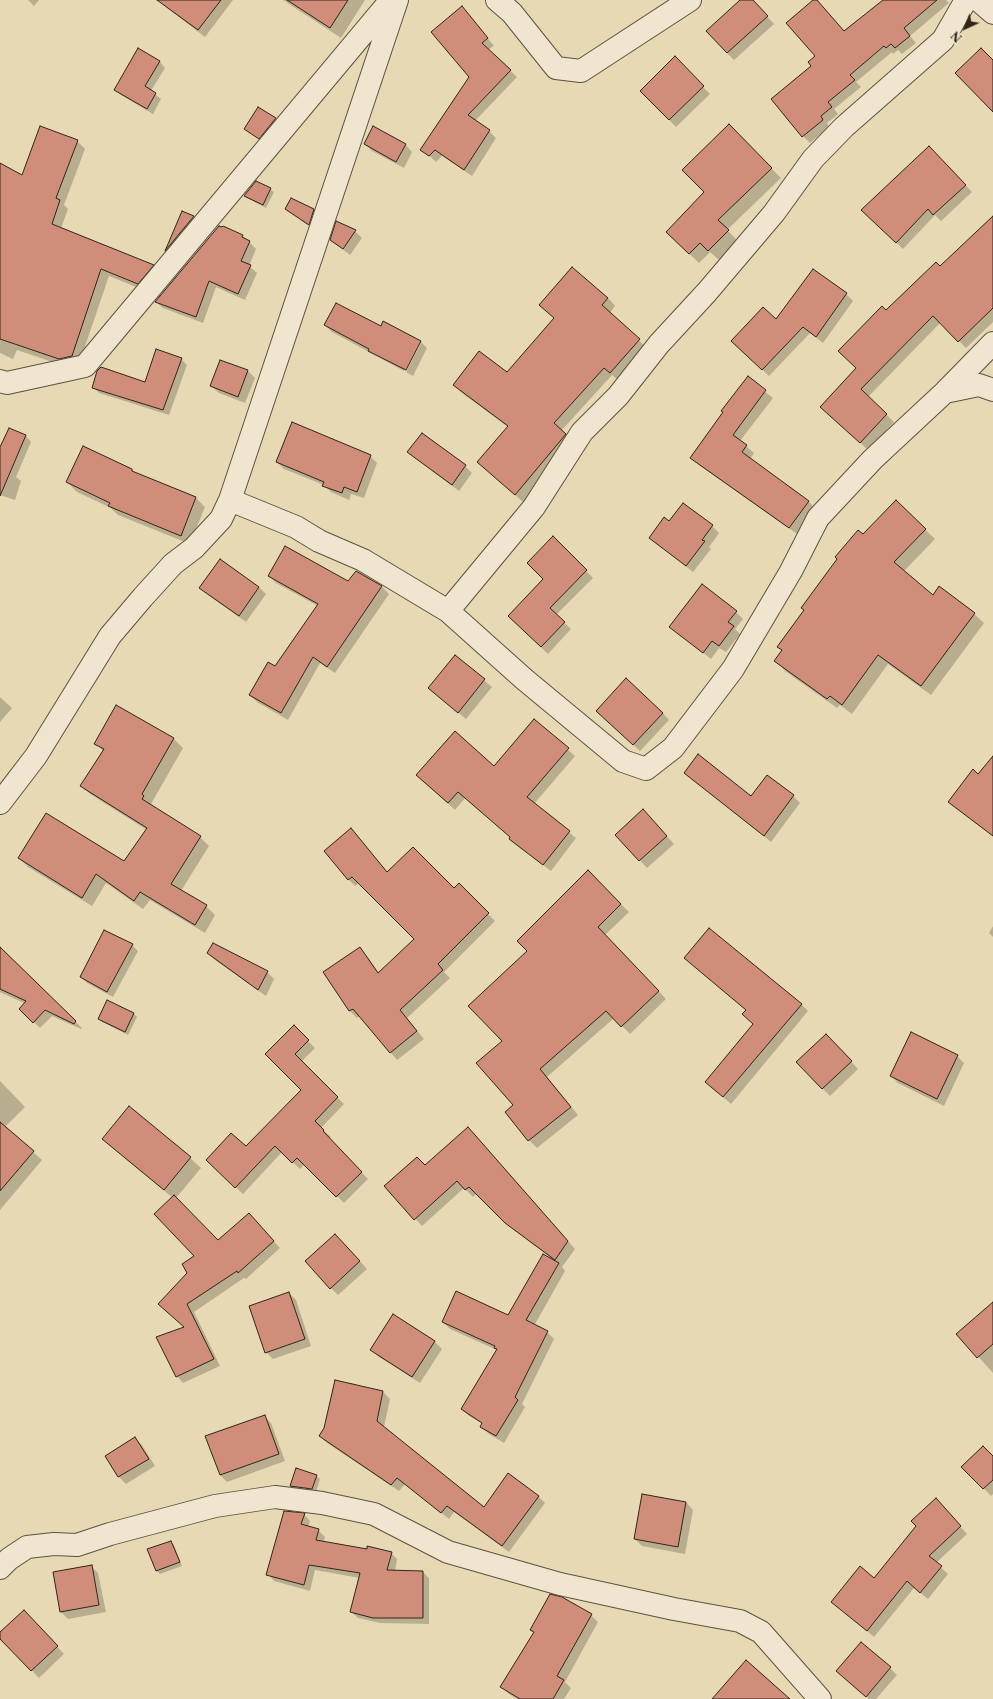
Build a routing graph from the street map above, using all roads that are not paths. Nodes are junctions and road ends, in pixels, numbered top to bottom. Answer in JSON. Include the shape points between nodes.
{"nodes":[{"id":1,"x":392,"y":0,"type":"edge"},
{"id":2,"x":397,"y":0,"type":"edge"},
{"id":3,"x":497,"y":0,"type":"edge"},
{"id":4,"x":690,"y":0,"type":"edge"},
{"id":5,"x":966,"y":0,"type":"edge"},
{"id":6,"x":978,"y":0,"type":"edge"},
{"id":7,"x":993,"y":14,"type":"edge"},
{"id":8,"x":993,"y":343,"type":"edge"},
{"id":9,"x":0,"y":380,"type":"edge"},
{"id":10,"x":993,"y":390,"type":"edge"},
{"id":11,"x":946,"y":392,"type":"junction"},
{"id":12,"x":230,"y":500,"type":"junction"},
{"id":13,"x":448,"y":611,"type":"junction"},
{"id":14,"x":0,"y":803,"type":"edge"},
{"id":15,"x":0,"y":1568,"type":"edge"},
{"id":16,"x":820,"y":1699,"type":"edge"}],
"edges":[{"from":1,"to":9,"type":"street","via":[[85,366],[7,383]]},
{"from":2,"to":12,"type":"street"},
{"from":3,"to":4,"type":"street","via":[[512,13],[556,68],[581,71]]},
{"from":5,"to":13,"type":"street","via":[[943,40],[844,127],[813,159],[774,213],[659,344],[618,396],[582,432],[534,507]]},
{"from":6,"to":7,"type":"street"},
{"from":8,"to":11,"type":"street"},
{"from":10,"to":11,"type":"street","via":[[979,385]]},
{"from":11,"to":13,"type":"street","via":[[873,459],[818,518],[791,571],[733,669],[673,748],[646,769],[623,761],[524,679]]},
{"from":12,"to":13,"type":"street","via":[[296,527],[319,541],[363,560]]},
{"from":12,"to":14,"type":"street","via":[[221,519],[194,548],[173,564],[110,636],[36,756]]},
{"from":15,"to":16,"type":"street","via":[[26,1547],[77,1545],[215,1506],[275,1497],[322,1503],[374,1514],[448,1552],[560,1584],[740,1621],[762,1632]]}]}
